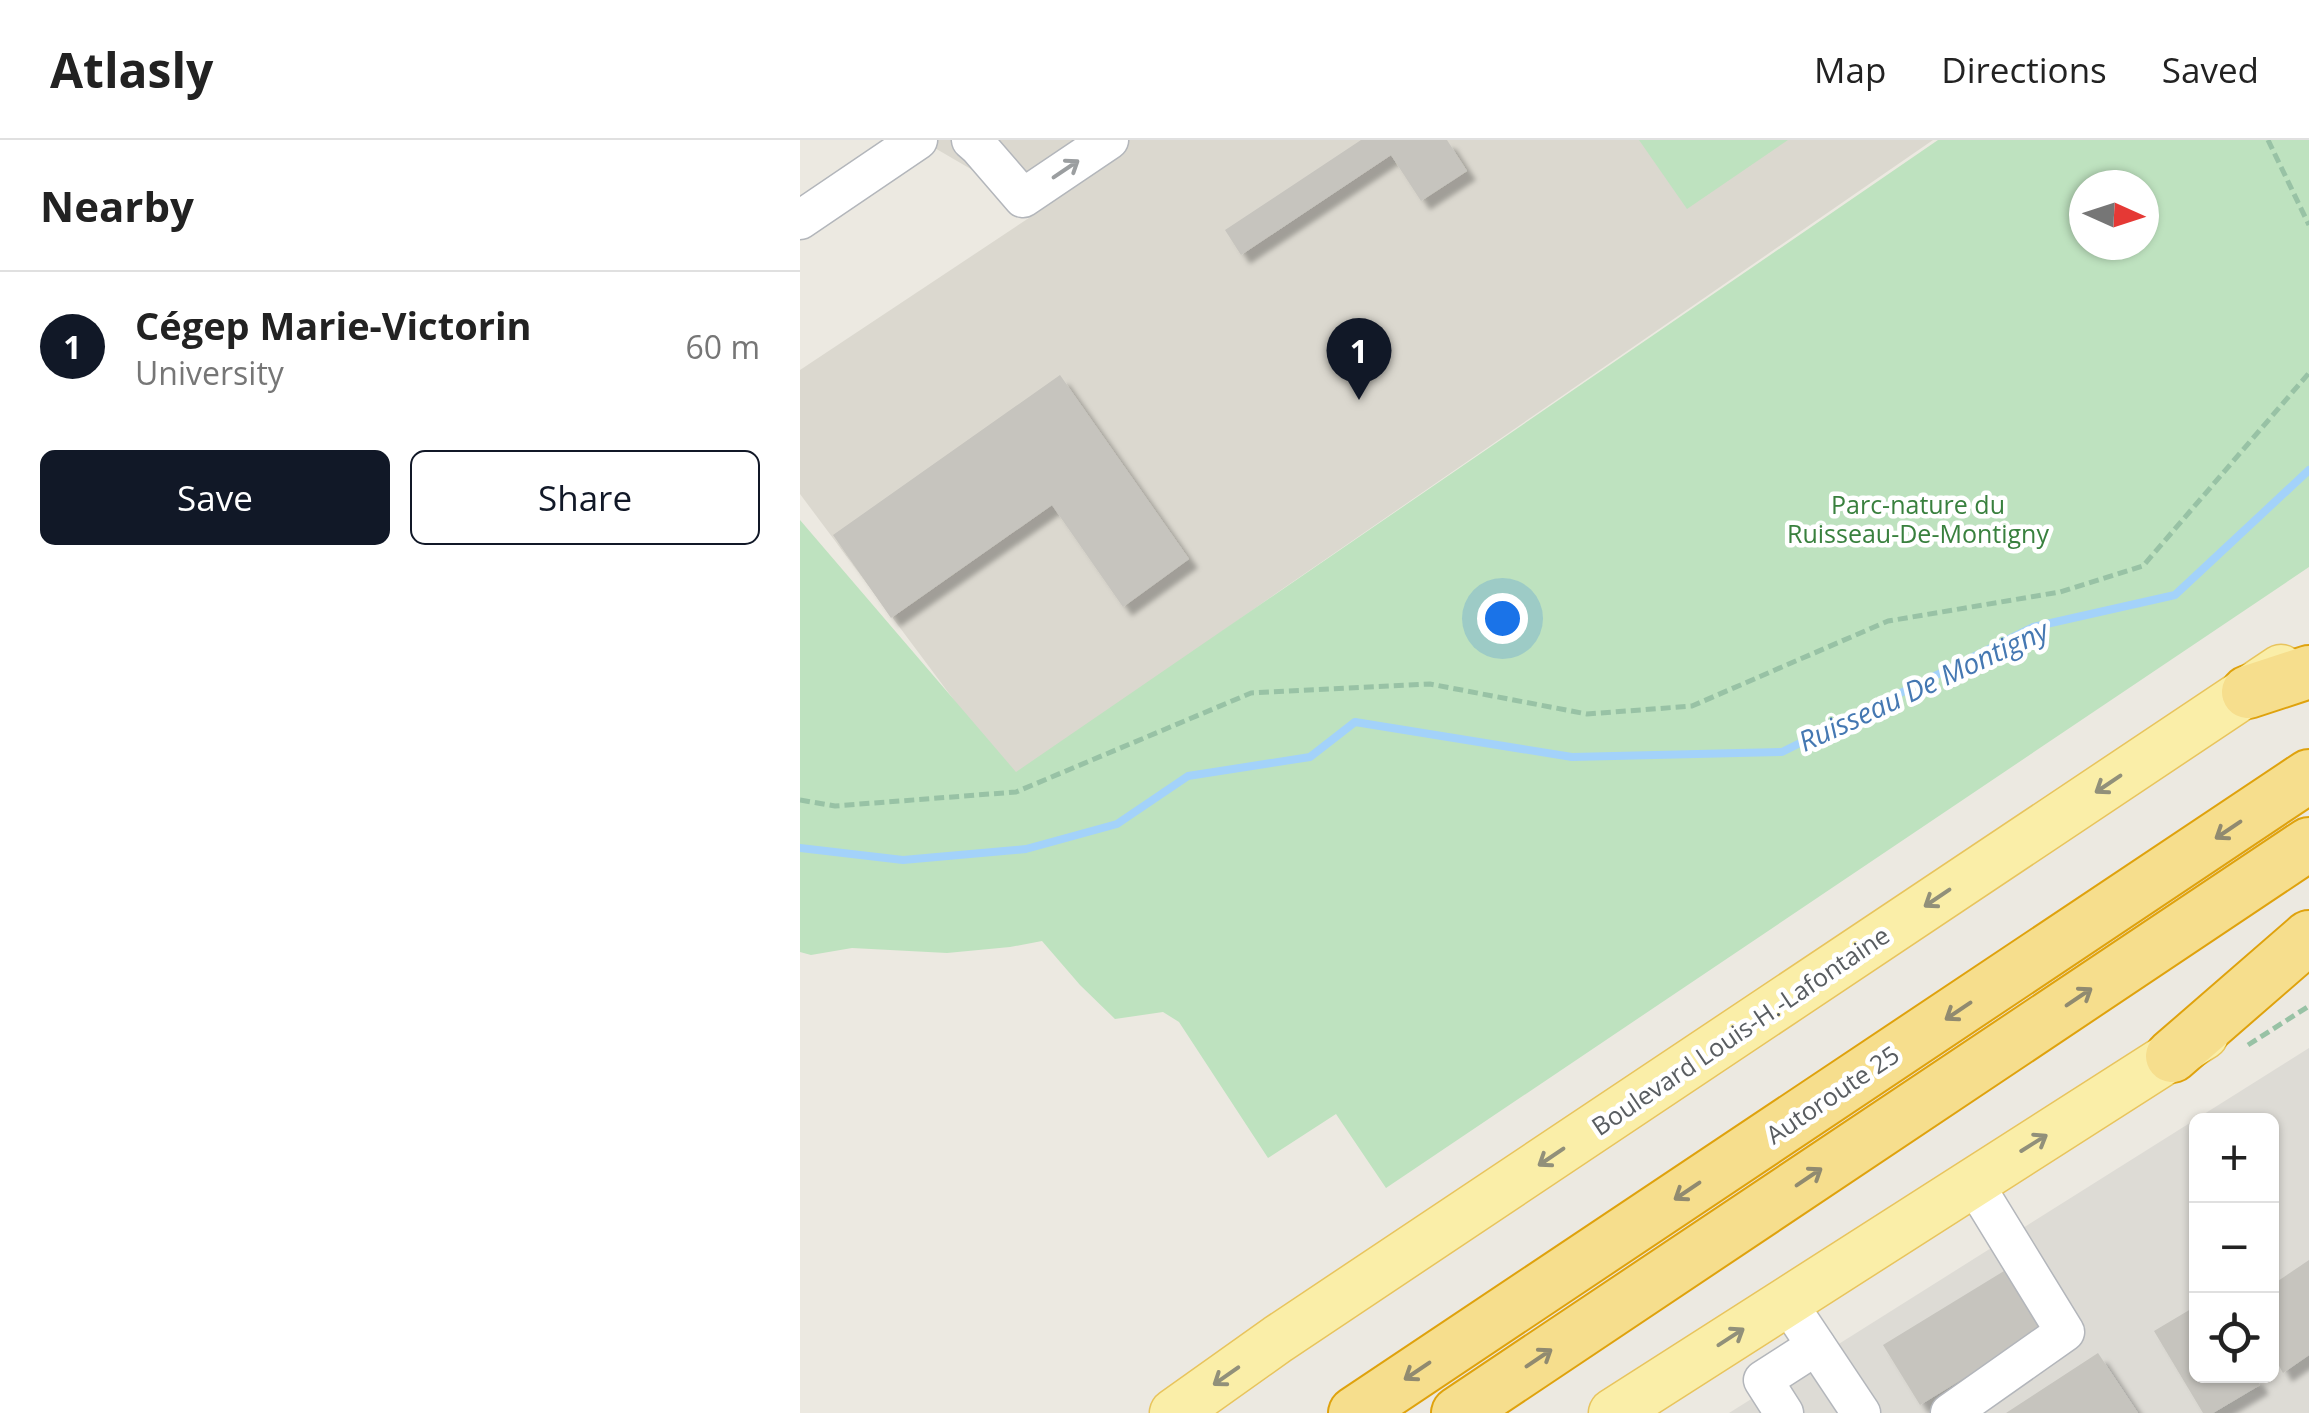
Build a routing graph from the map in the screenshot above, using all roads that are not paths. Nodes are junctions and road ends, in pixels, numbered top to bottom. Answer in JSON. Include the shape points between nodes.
{"nodes":[{"id":1,"x":918,"y":140,"type":"edge"},
{"id":2,"x":971,"y":140,"type":"edge"},
{"id":3,"x":1109,"y":140,"type":"edge"},
{"id":4,"x":800,"y":220,"type":"edge"},
{"id":5,"x":2309,"y":650,"type":"edge"},
{"id":6,"x":2309,"y":672,"type":"edge"},
{"id":7,"x":2248,"y":692,"type":"junction"},
{"id":8,"x":2309,"y":776,"type":"edge"},
{"id":9,"x":2309,"y":844,"type":"edge"},
{"id":10,"x":2309,"y":937,"type":"edge"},
{"id":11,"x":2309,"y":968,"type":"edge"},
{"id":12,"x":2172,"y":1056,"type":"junction"},
{"id":13,"x":1974,"y":1182,"type":"junction"},
{"id":14,"x":1787,"y":1302,"type":"junction"},
{"id":15,"x":1816,"y":1346,"type":"junction"},
{"id":16,"x":1174,"y":1413,"type":"edge"},
{"id":17,"x":1355,"y":1413,"type":"edge"},
{"id":18,"x":1458,"y":1413,"type":"edge"},
{"id":19,"x":1613,"y":1413,"type":"edge"},
{"id":20,"x":1784,"y":1413,"type":"edge"},
{"id":21,"x":1862,"y":1413,"type":"edge"},
{"id":22,"x":1950,"y":1413,"type":"edge"}],
"edges":[{"from":1,"to":4,"type":"street"},
{"from":2,"to":3,"type":"street","one_way":true,"via":[[1023,198]]},
{"from":5,"to":7,"type":"main road","name":"Boulevard Louis-H.-Lafontaine"},
{"from":6,"to":7,"type":"highway"},
{"from":7,"to":16,"type":"main road","name":"Boulevard Louis-H.-Lafontaine","one_way":true},
{"from":8,"to":17,"type":"highway","name":"Autoroute 25","one_way":true},
{"from":18,"to":9,"type":"highway","one_way":true},
{"from":10,"to":12,"type":"highway"},
{"from":11,"to":12,"type":"main road"},
{"from":13,"to":12,"type":"main road","one_way":true},
{"from":13,"to":14,"type":"main road"},
{"from":13,"to":22,"type":"street","via":[[2065,1332]]},
{"from":14,"to":15,"type":"street"},
{"from":19,"to":14,"type":"main road","one_way":true},
{"from":15,"to":20,"type":"street","via":[[1763,1380]]},
{"from":15,"to":21,"type":"street"}]}
